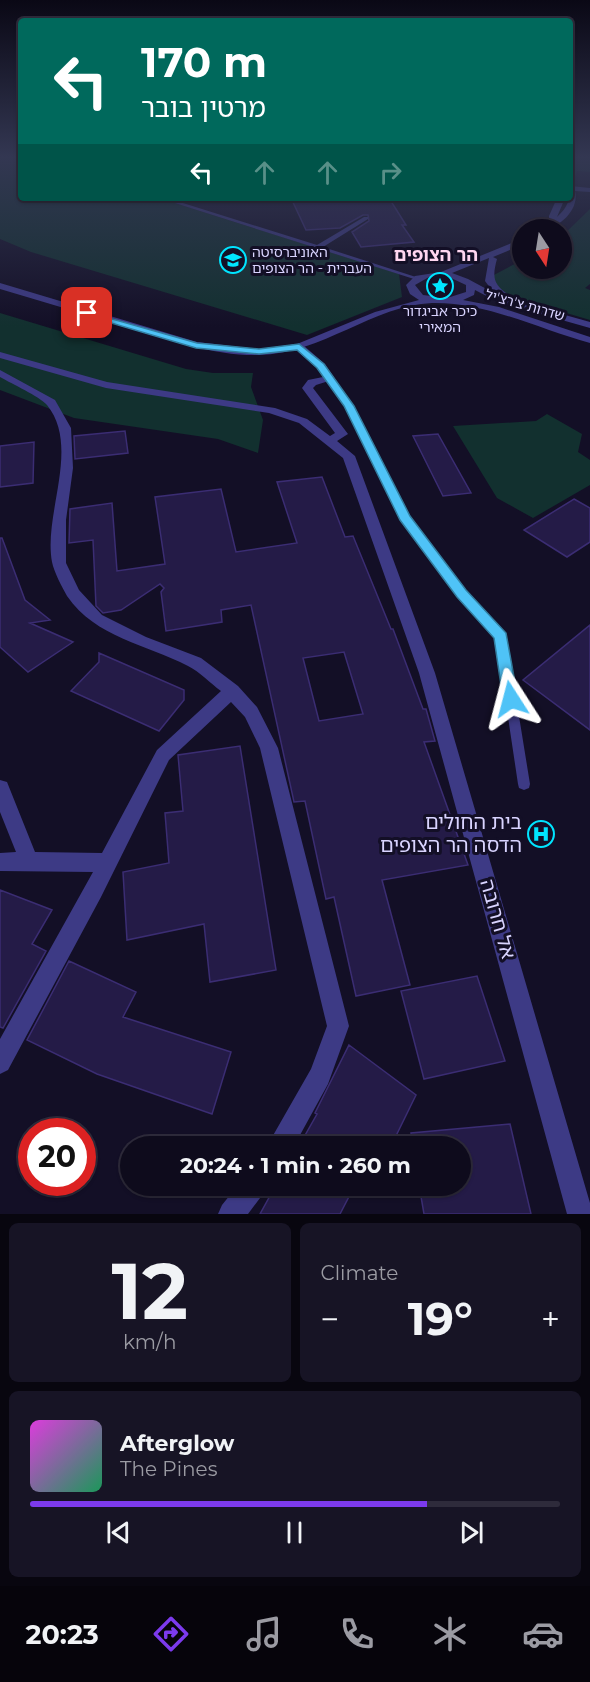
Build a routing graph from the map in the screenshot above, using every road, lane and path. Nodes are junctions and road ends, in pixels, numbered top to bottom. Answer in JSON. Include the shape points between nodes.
{"nodes":[{"id":1,"x":212,"y":214,"type":"edge"},
{"id":2,"x":366,"y":218,"type":"dead end"},
{"id":3,"x":512,"y":246,"type":"edge"},
{"id":4,"x":318,"y":247,"type":"junction"},
{"id":5,"x":512,"y":247,"type":"edge"},
{"id":6,"x":494,"y":259,"type":"junction"},
{"id":7,"x":443,"y":274,"type":"junction"},
{"id":8,"x":416,"y":278,"type":"junction"},
{"id":9,"x":472,"y":278,"type":"junction"},
{"id":10,"x":0,"y":286,"type":"edge"},
{"id":11,"x":414,"y":293,"type":"junction"},
{"id":12,"x":435,"y":300,"type":"junction"},
{"id":13,"x":450,"y":300,"type":"junction"},
{"id":14,"x":534,"y":308,"type":"junction"},
{"id":15,"x":378,"y":314,"type":"junction"},
{"id":16,"x":590,"y":325,"type":"edge"},
{"id":17,"x":590,"y":340,"type":"edge"},
{"id":18,"x":299,"y":347,"type":"junction"},
{"id":19,"x":0,"y":355,"type":"edge"},
{"id":20,"x":0,"y":373,"type":"edge"},
{"id":21,"x":330,"y":379,"type":"junction"},
{"id":22,"x":329,"y":441,"type":"junction"},
{"id":23,"x":232,"y":691,"type":"junction"},
{"id":24,"x":524,"y":784,"type":"dead end"},
{"id":25,"x":0,"y":788,"type":"edge"},
{"id":26,"x":29,"y":861,"type":"junction"},
{"id":27,"x":0,"y":862,"type":"edge"},
{"id":28,"x":108,"y":863,"type":"junction"},
{"id":29,"x":0,"y":1062,"type":"edge"},
{"id":30,"x":286,"y":1136,"type":"edge"},
{"id":31,"x":245,"y":1196,"type":"edge"},
{"id":32,"x":231,"y":1214,"type":"edge"},
{"id":33,"x":580,"y":1214,"type":"edge"}],
"edges":[{"from":1,"to":4,"type":"lane"},
{"from":2,"to":4,"type":"lane"},
{"from":3,"to":7,"type":"street"},
{"from":4,"to":8,"type":"lane"},
{"from":5,"to":6,"type":"street"},
{"from":6,"to":9,"type":"street"},
{"from":6,"to":14,"type":"street","via":[[488,274],[491,285],[500,294]]},
{"from":7,"to":8,"type":"street"},
{"from":7,"to":9,"type":"street","name":"שדרות צ'רצ'יל"},
{"from":8,"to":11,"type":"street","via":[[410,285]]},
{"from":9,"to":13,"type":"street","via":[[471,293]]},
{"from":9,"to":14,"type":"street","name":"שדרות צ'רצ'יל","via":[[483,293]]},
{"from":10,"to":18,"type":"street","via":[[196,345],[259,352]]},
{"from":11,"to":12,"type":"street"},
{"from":11,"to":15,"type":"street"},
{"from":12,"to":13,"type":"street","name":"שדרות צ'רצ'יל"},
{"from":12,"to":15,"type":"street"},
{"from":13,"to":17,"type":"street","name":"שדרות צ'רצ'יל","via":[[496,309]]},
{"from":14,"to":16,"type":"street","name":"שדרות צ'רצ'יל"},
{"from":15,"to":18,"type":"street"},
{"from":18,"to":21,"type":"street"},
{"from":19,"to":22,"type":"street","via":[[106,385],[271,410],[303,421]]},
{"from":20,"to":23,"type":"street","via":[[51,402],[65,428],[67,468],[59,520],[59,564],[72,593],[97,619],[195,662]]},
{"from":21,"to":22,"type":"street","via":[[312,382],[307,388],[342,434]]},
{"from":21,"to":24,"type":"lane","via":[[349,406],[404,517],[461,593],[501,636]]},
{"from":22,"to":33,"type":"street","name":"אל חרובה","via":[[349,456],[427,673]]},
{"from":23,"to":28,"type":"street","via":[[163,755]]},
{"from":23,"to":30,"type":"street","via":[[251,712],[269,748],[338,1026],[320,1076]]},
{"from":25,"to":26,"type":"street"},
{"from":26,"to":27,"type":"street"},
{"from":26,"to":28,"type":"street"},
{"from":28,"to":29,"type":"street"},
{"from":31,"to":32,"type":"street"}]}
